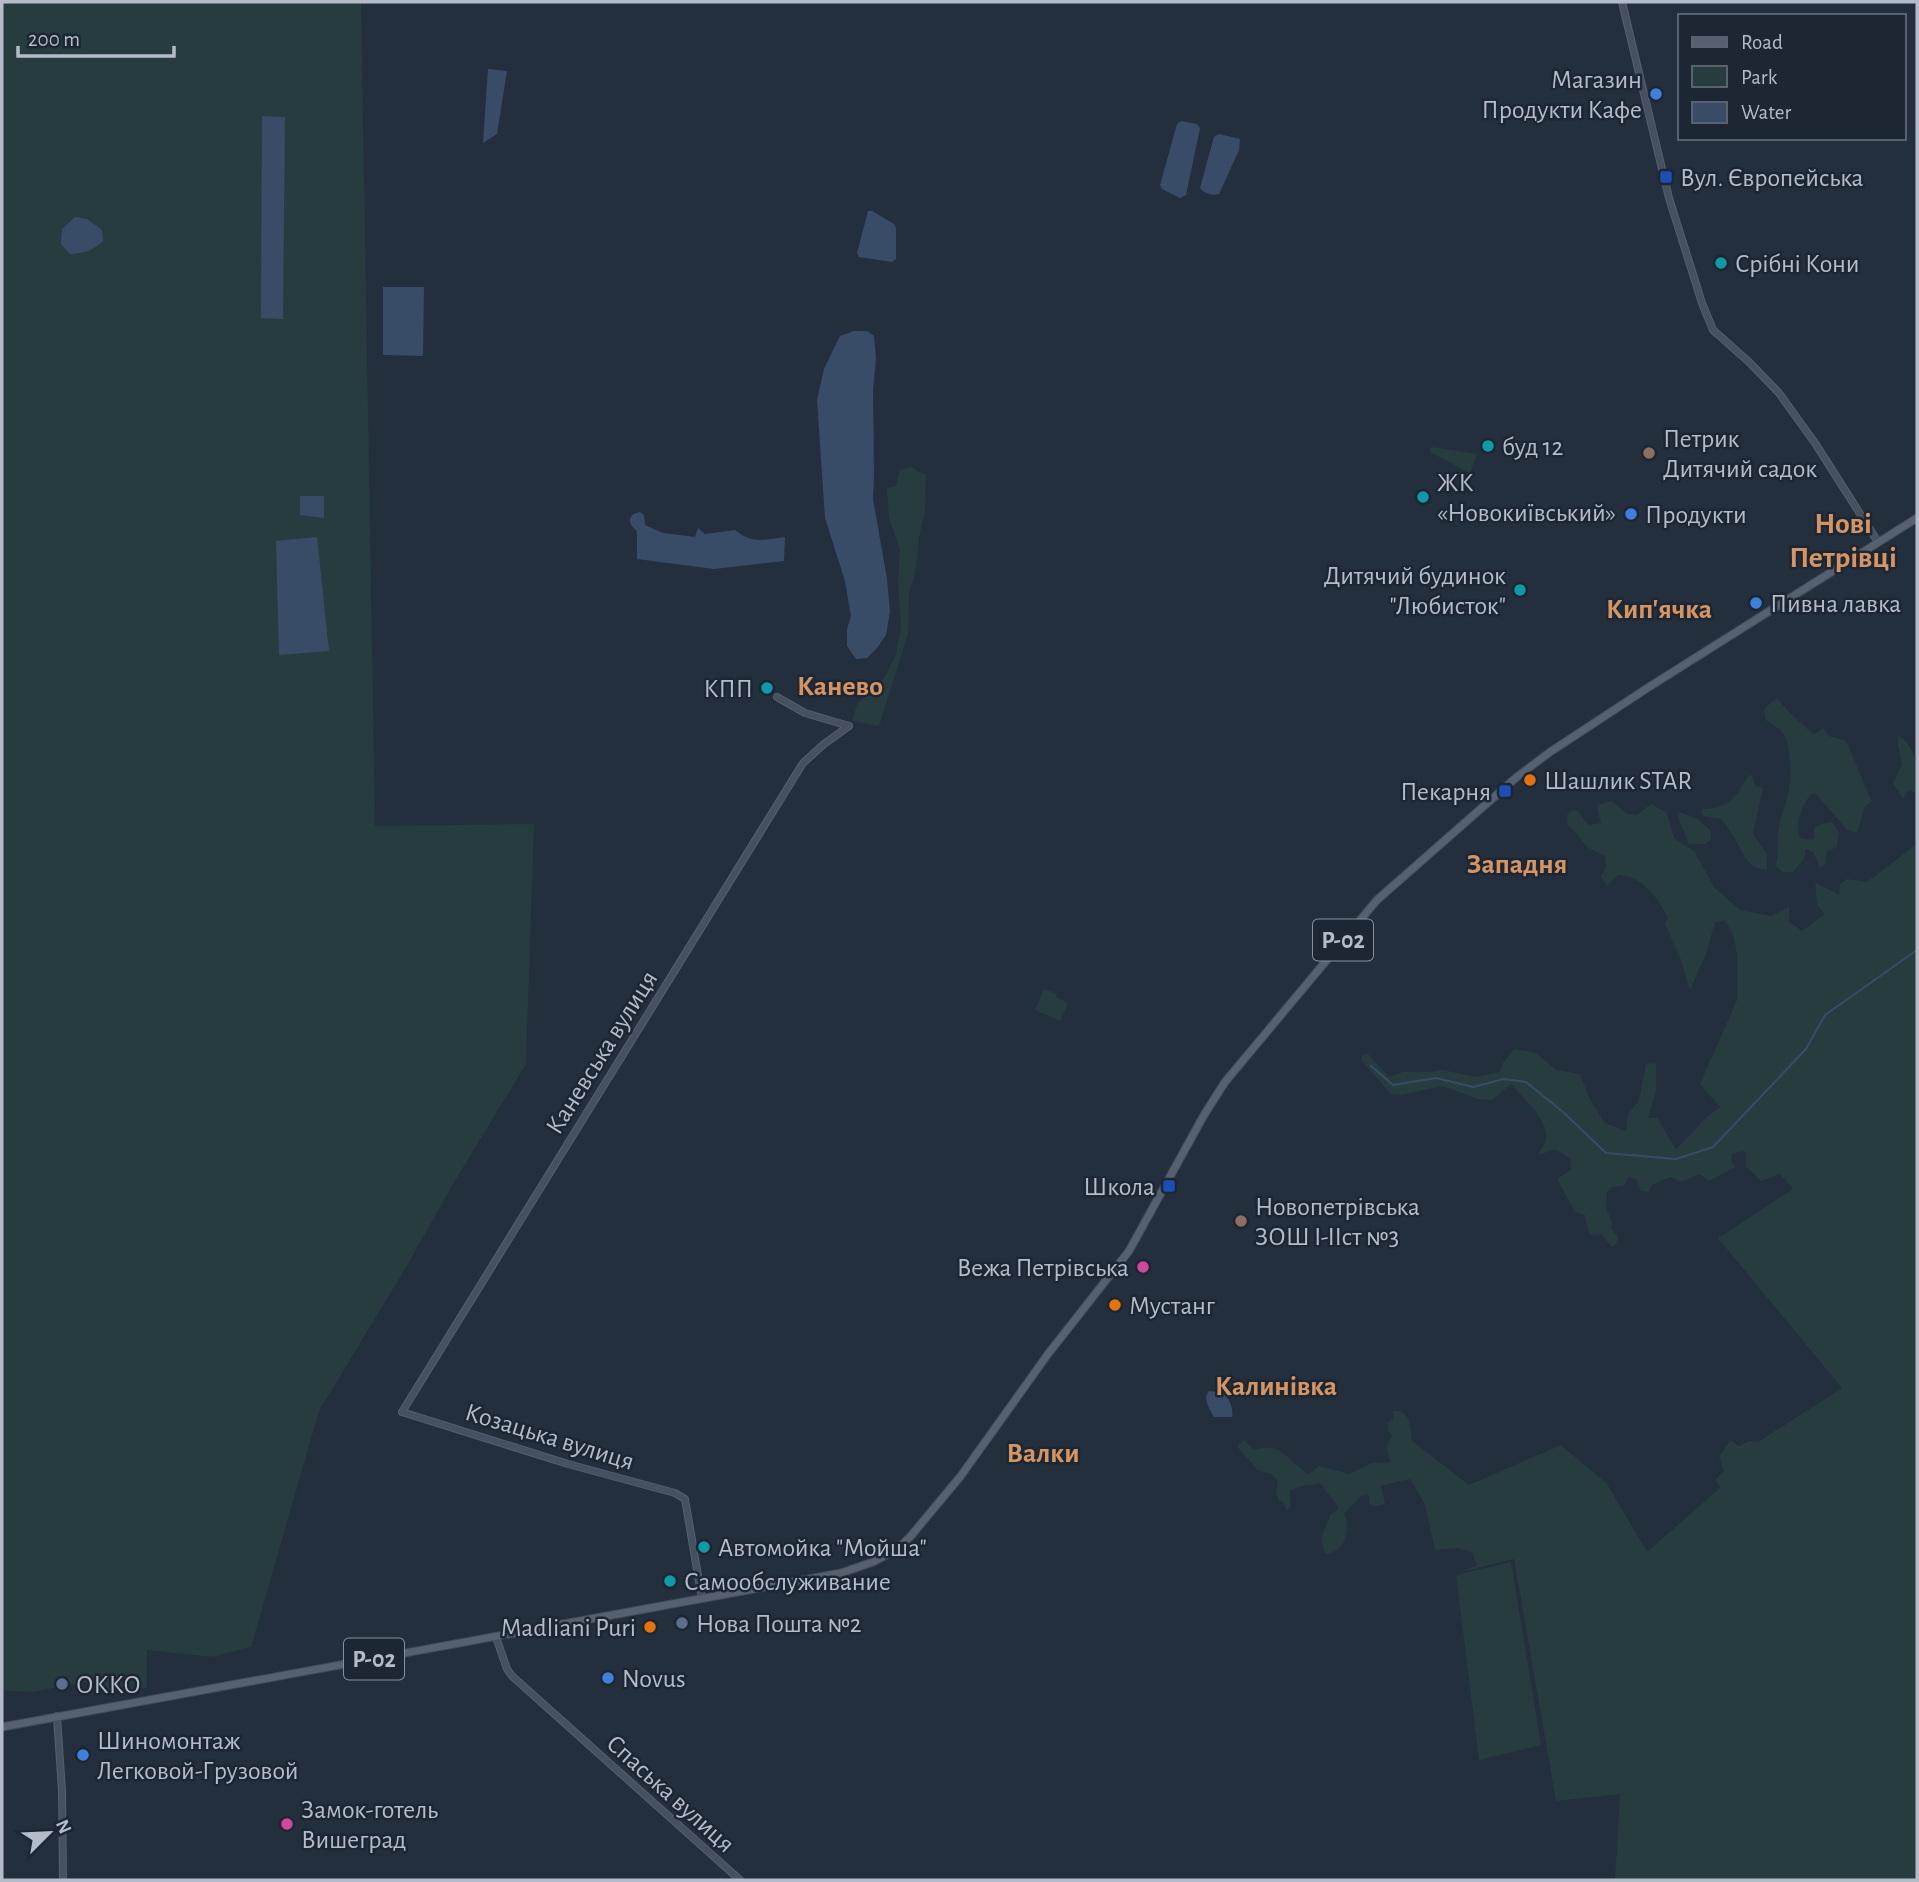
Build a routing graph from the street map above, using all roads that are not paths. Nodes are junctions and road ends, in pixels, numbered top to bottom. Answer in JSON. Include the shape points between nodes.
{"nodes":[{"id":1,"x":1622,"y":2,"type":"edge"},
{"id":2,"x":1917,"y":518,"type":"edge"},
{"id":3,"x":1878,"y":542,"type":"junction"},
{"id":4,"x":777,"y":697,"type":"dead end"},
{"id":5,"x":402,"y":1412,"type":"joint"},
{"id":6,"x":702,"y":1599,"type":"junction"},
{"id":7,"x":496,"y":1637,"type":"junction"},
{"id":8,"x":57,"y":1716,"type":"junction"},
{"id":9,"x":2,"y":1727,"type":"edge"},
{"id":10,"x":63,"y":1880,"type":"edge"},
{"id":11,"x":740,"y":1880,"type":"edge"}],
"edges":[{"from":1,"to":3,"type":"street","via":[[1669,198],[1713,330],[1779,393]]},
{"from":2,"to":3,"type":"main road","number":"Р-02"},
{"from":3,"to":6,"type":"main road","number":"Р-02","via":[[1550,752],[1377,900],[1231,1075],[1122,1262],[1048,1354],[960,1477],[896,1550],[841,1573]]},
{"from":4,"to":5,"type":"street","name":"Каневська вулиця","via":[[805,713],[849,726],[803,763]]},
{"from":5,"to":6,"type":"street","name":"Козацька вулиця","via":[[685,1499]]},
{"from":6,"to":7,"type":"main road","number":"Р-02"},
{"from":7,"to":8,"type":"main road","number":"Р-02"},
{"from":7,"to":11,"type":"street","name":"Спаська вулиця","via":[[512,1676]]},
{"from":8,"to":9,"type":"main road","number":"Р-02"},
{"from":8,"to":10,"type":"street"}]}
